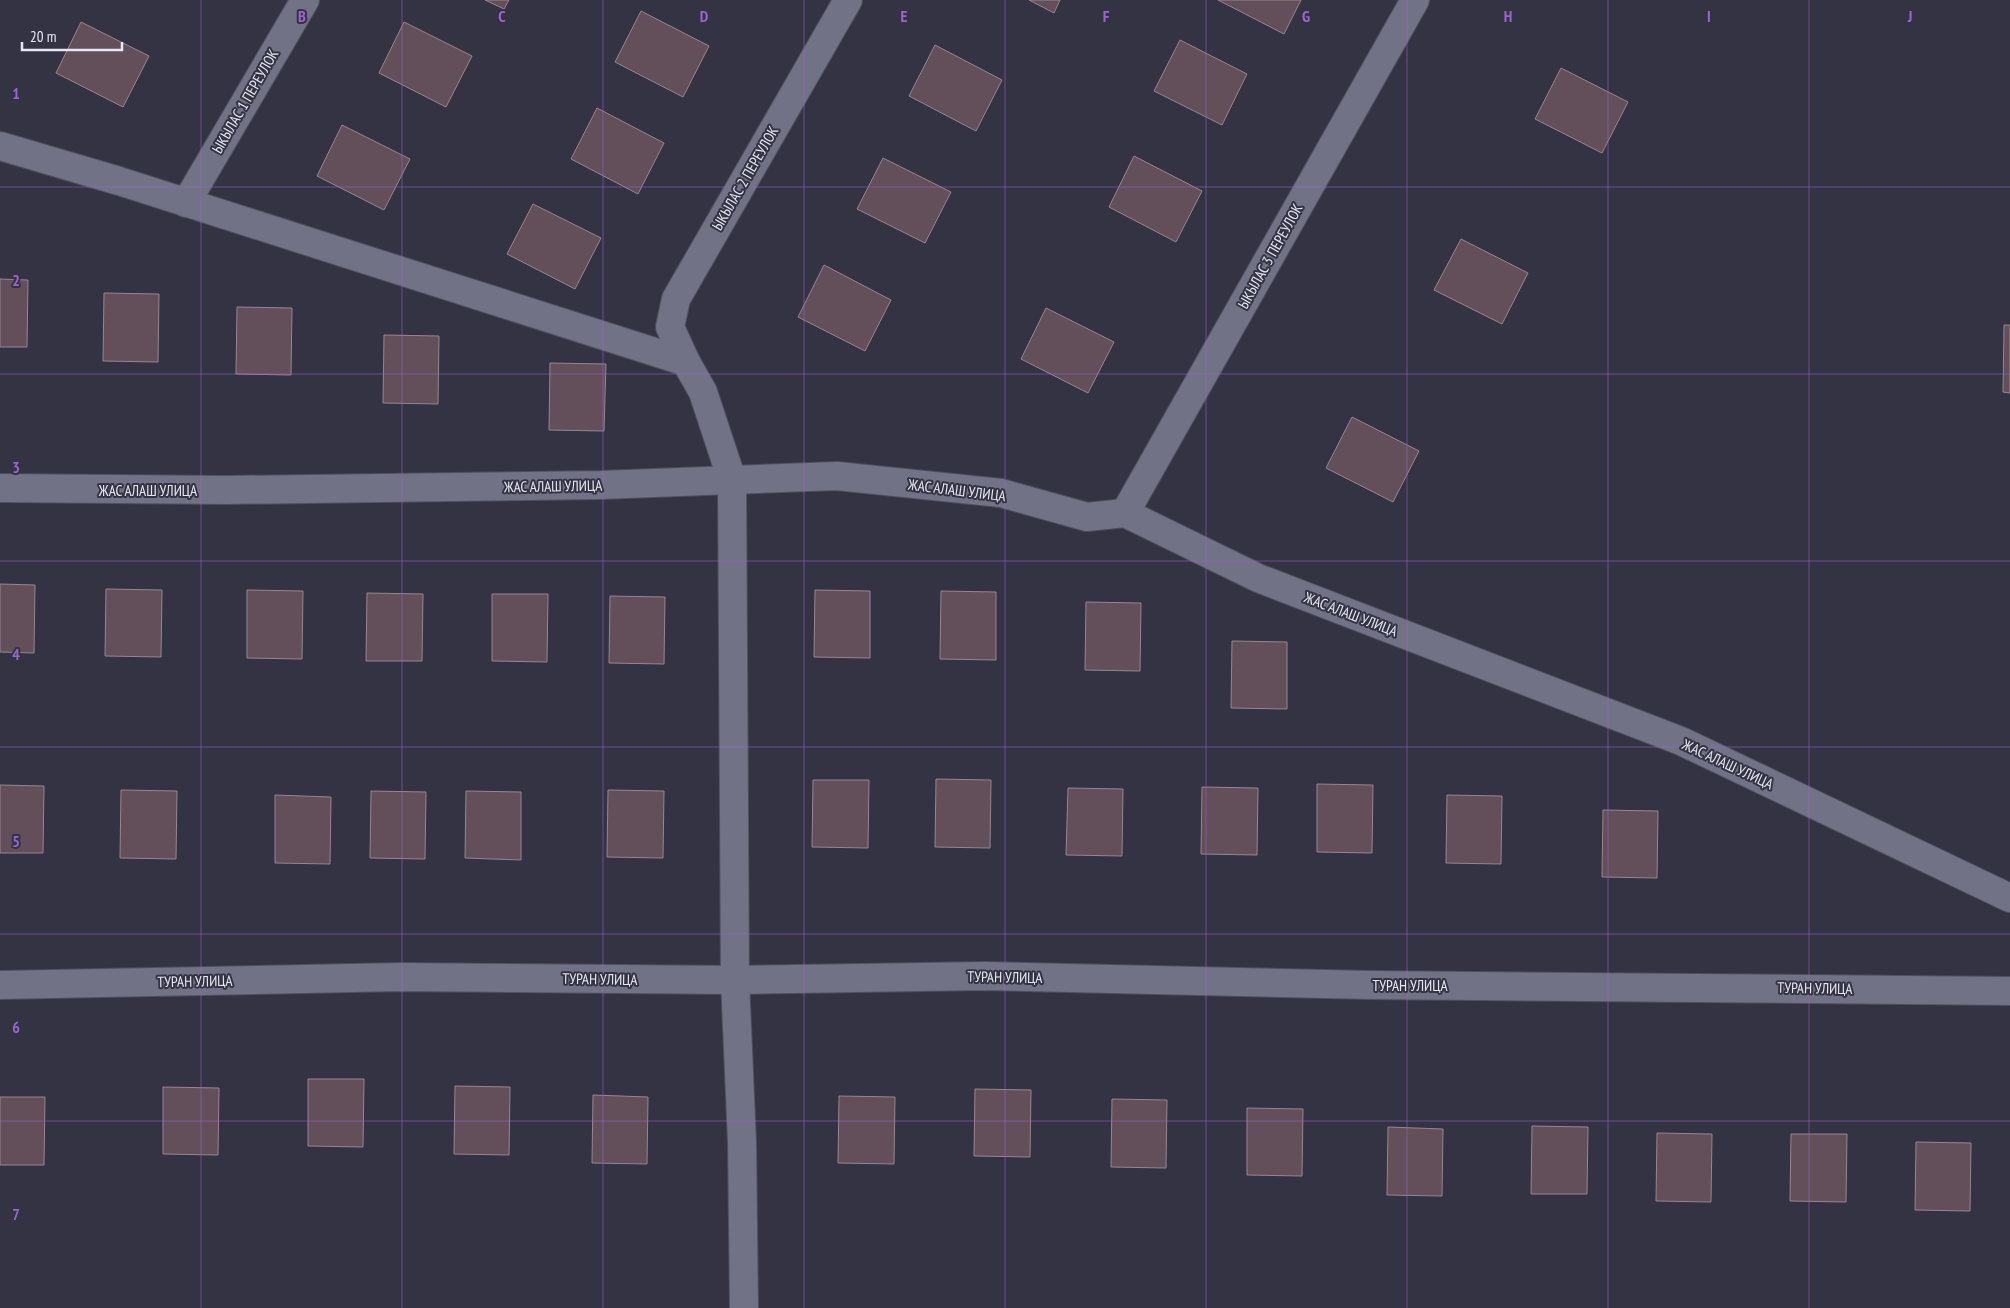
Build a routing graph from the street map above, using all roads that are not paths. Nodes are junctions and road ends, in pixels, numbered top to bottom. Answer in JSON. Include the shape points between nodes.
{"nodes":[{"id":1,"x":305,"y":0,"type":"edge"},
{"id":2,"x":848,"y":0,"type":"edge"},
{"id":3,"x":1415,"y":0,"type":"edge"},
{"id":4,"x":0,"y":146,"type":"edge"},
{"id":5,"x":186,"y":203,"type":"junction"},
{"id":6,"x":686,"y":362,"type":"junction"},
{"id":7,"x":732,"y":480,"type":"junction"},
{"id":8,"x":0,"y":488,"type":"edge"},
{"id":9,"x":1125,"y":513,"type":"junction"},
{"id":10,"x":2010,"y":898,"type":"edge"},
{"id":11,"x":734,"y":980,"type":"junction"},
{"id":12,"x":0,"y":985,"type":"edge"},
{"id":13,"x":2010,"y":991,"type":"edge"},
{"id":14,"x":744,"y":1308,"type":"edge"}],
"edges":[{"from":1,"to":5,"type":"street","name":"ЫКЫЛАС 1 ПЕРЕУЛОК"},
{"from":2,"to":6,"type":"street","name":"ЫКЫЛАС 2 ПЕРЕУЛОК","via":[[676,299],[670,327]]},
{"from":3,"to":9,"type":"street","name":"ЫКЫЛАС 3 ПЕРЕУЛОК"},
{"from":4,"to":5,"type":"street"},
{"from":5,"to":6,"type":"street"},
{"from":6,"to":7,"type":"street","name":"ЫКЫЛАС 2 ПЕРЕУЛОК","via":[[703,392]]},
{"from":7,"to":8,"type":"street","name":"ЖАС АЛАШ УЛИЦА","via":[[226,490]]},
{"from":7,"to":9,"type":"street","name":"ЖАС АЛАШ УЛИЦА","via":[[837,476],[1001,493],[1087,517]]},
{"from":7,"to":11,"type":"street","name":"ЫКЫЛАС 2 ПЕРЕУЛОК"},
{"from":9,"to":10,"type":"street","name":"ЖАС АЛАШ УЛИЦА","via":[[1258,578],[1681,741]]},
{"from":11,"to":12,"type":"street","name":"ТУРАН УЛИЦА","via":[[401,977]]},
{"from":11,"to":13,"type":"street","name":"ТУРАН УЛИЦА","via":[[985,976],[1370,985]]},
{"from":11,"to":14,"type":"street","name":"ЫКЫЛАС 2 ПЕРЕУЛОК","via":[[742,1142]]}]}
